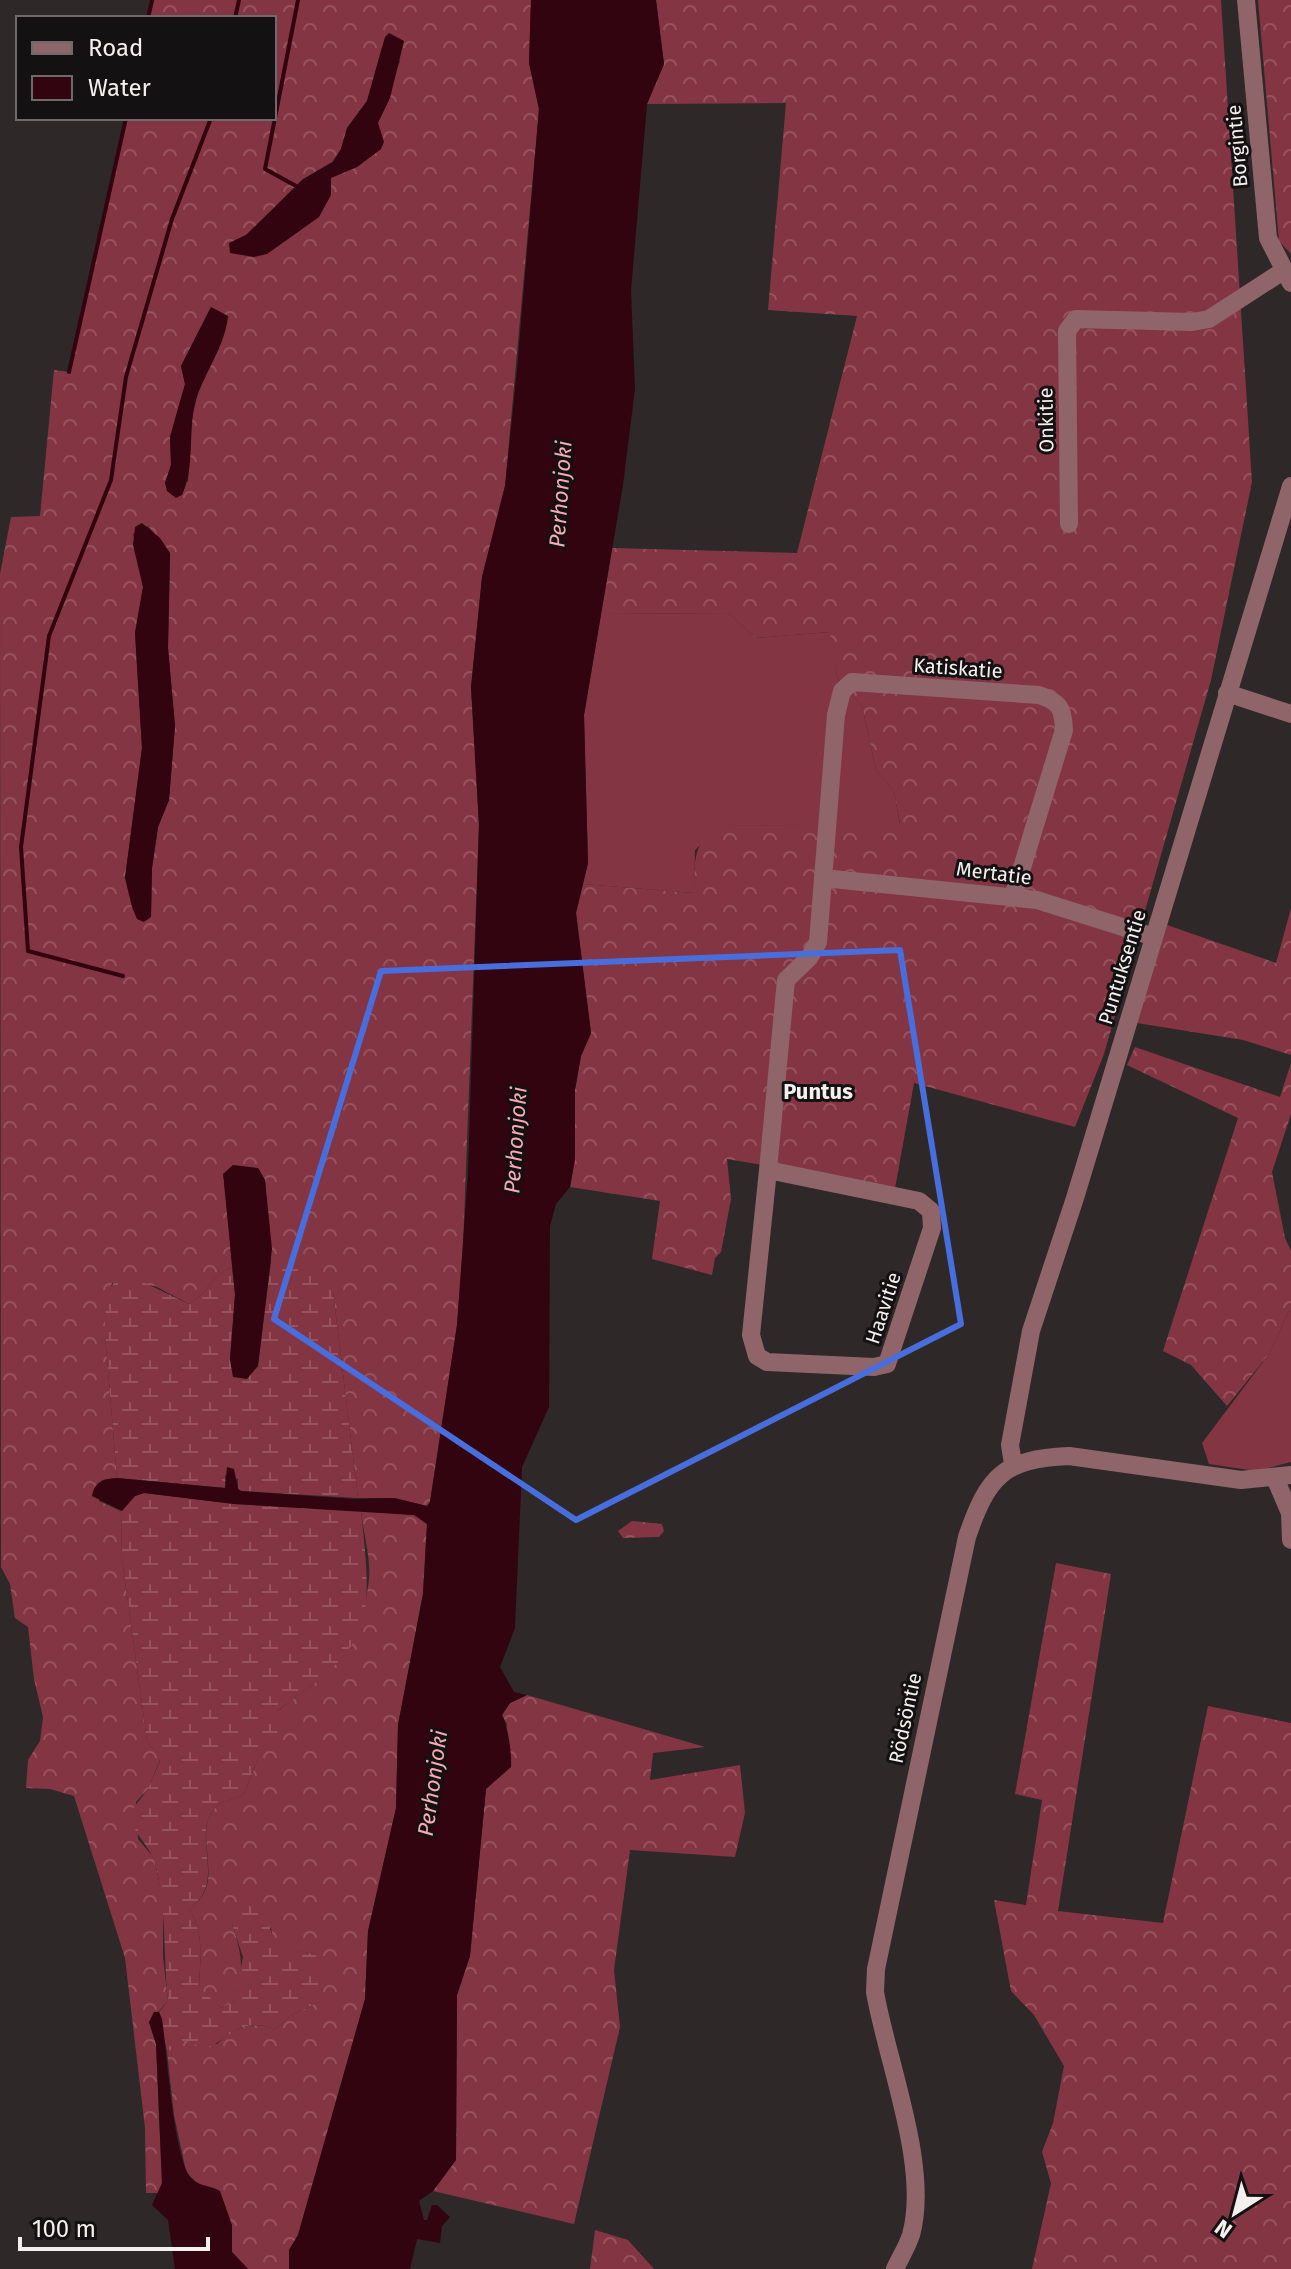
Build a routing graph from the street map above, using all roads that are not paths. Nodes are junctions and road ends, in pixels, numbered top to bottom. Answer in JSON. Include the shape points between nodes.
{"nodes":[{"id":1,"x":1246,"y":0,"type":"edge"},
{"id":2,"x":1287,"y":277,"type":"edge"},
{"id":3,"x":1291,"y":486,"type":"edge"},
{"id":4,"x":1069,"y":524,"type":"dead end"},
{"id":5,"x":1227,"y":693,"type":"junction"},
{"id":6,"x":1291,"y":714,"type":"edge"},
{"id":7,"x":823,"y":878,"type":"junction"},
{"id":8,"x":1013,"y":897,"type":"junction"},
{"id":9,"x":1154,"y":937,"type":"junction"},
{"id":10,"x":768,"y":1170,"type":"junction"},
{"id":11,"x":1013,"y":1464,"type":"junction"},
{"id":12,"x":1283,"y":1476,"type":"edge"},
{"id":13,"x":1291,"y":1540,"type":"edge"},
{"id":14,"x":895,"y":2269,"type":"edge"}],
"edges":[{"from":1,"to":2,"type":"street","name":"Borgintie","via":[[1268,238]]},
{"from":2,"to":4,"type":"street","name":"Onkitie","via":[[1246,291],[1209,319],[1076,319],[1067,331]]},
{"from":3,"to":5,"type":"street","name":"Puntuksentie"},
{"from":5,"to":6,"type":"street"},
{"from":5,"to":9,"type":"street","name":"Puntuksentie"},
{"from":7,"to":8,"type":"street","name":"Mertatie"},
{"from":7,"to":8,"type":"street","name":"Katiskatie","via":[[836,715],[842,691],[852,682],[1039,695],[1056,701],[1063,711],[1064,730]]},
{"from":7,"to":10,"type":"street","name":"Haavitie","via":[[818,942],[786,980]]},
{"from":8,"to":9,"type":"street","name":"Mertatie"},
{"from":9,"to":11,"type":"street","name":"Puntuksentie","via":[[1031,1331],[1010,1445]]},
{"from":10,"to":10,"type":"street","name":"Haavitie","via":[[751,1335],[757,1356],[767,1362],[887,1364],[932,1228],[931,1211],[919,1201]]},
{"from":11,"to":12,"type":"street","via":[[1069,1456],[1241,1480]]},
{"from":11,"to":14,"type":"street","name":"Rödsöntie","via":[[986,1489],[967,1537],[876,1969],[879,2020],[908,2132],[915,2200],[910,2239]]},
{"from":12,"to":13,"type":"street"}]}
